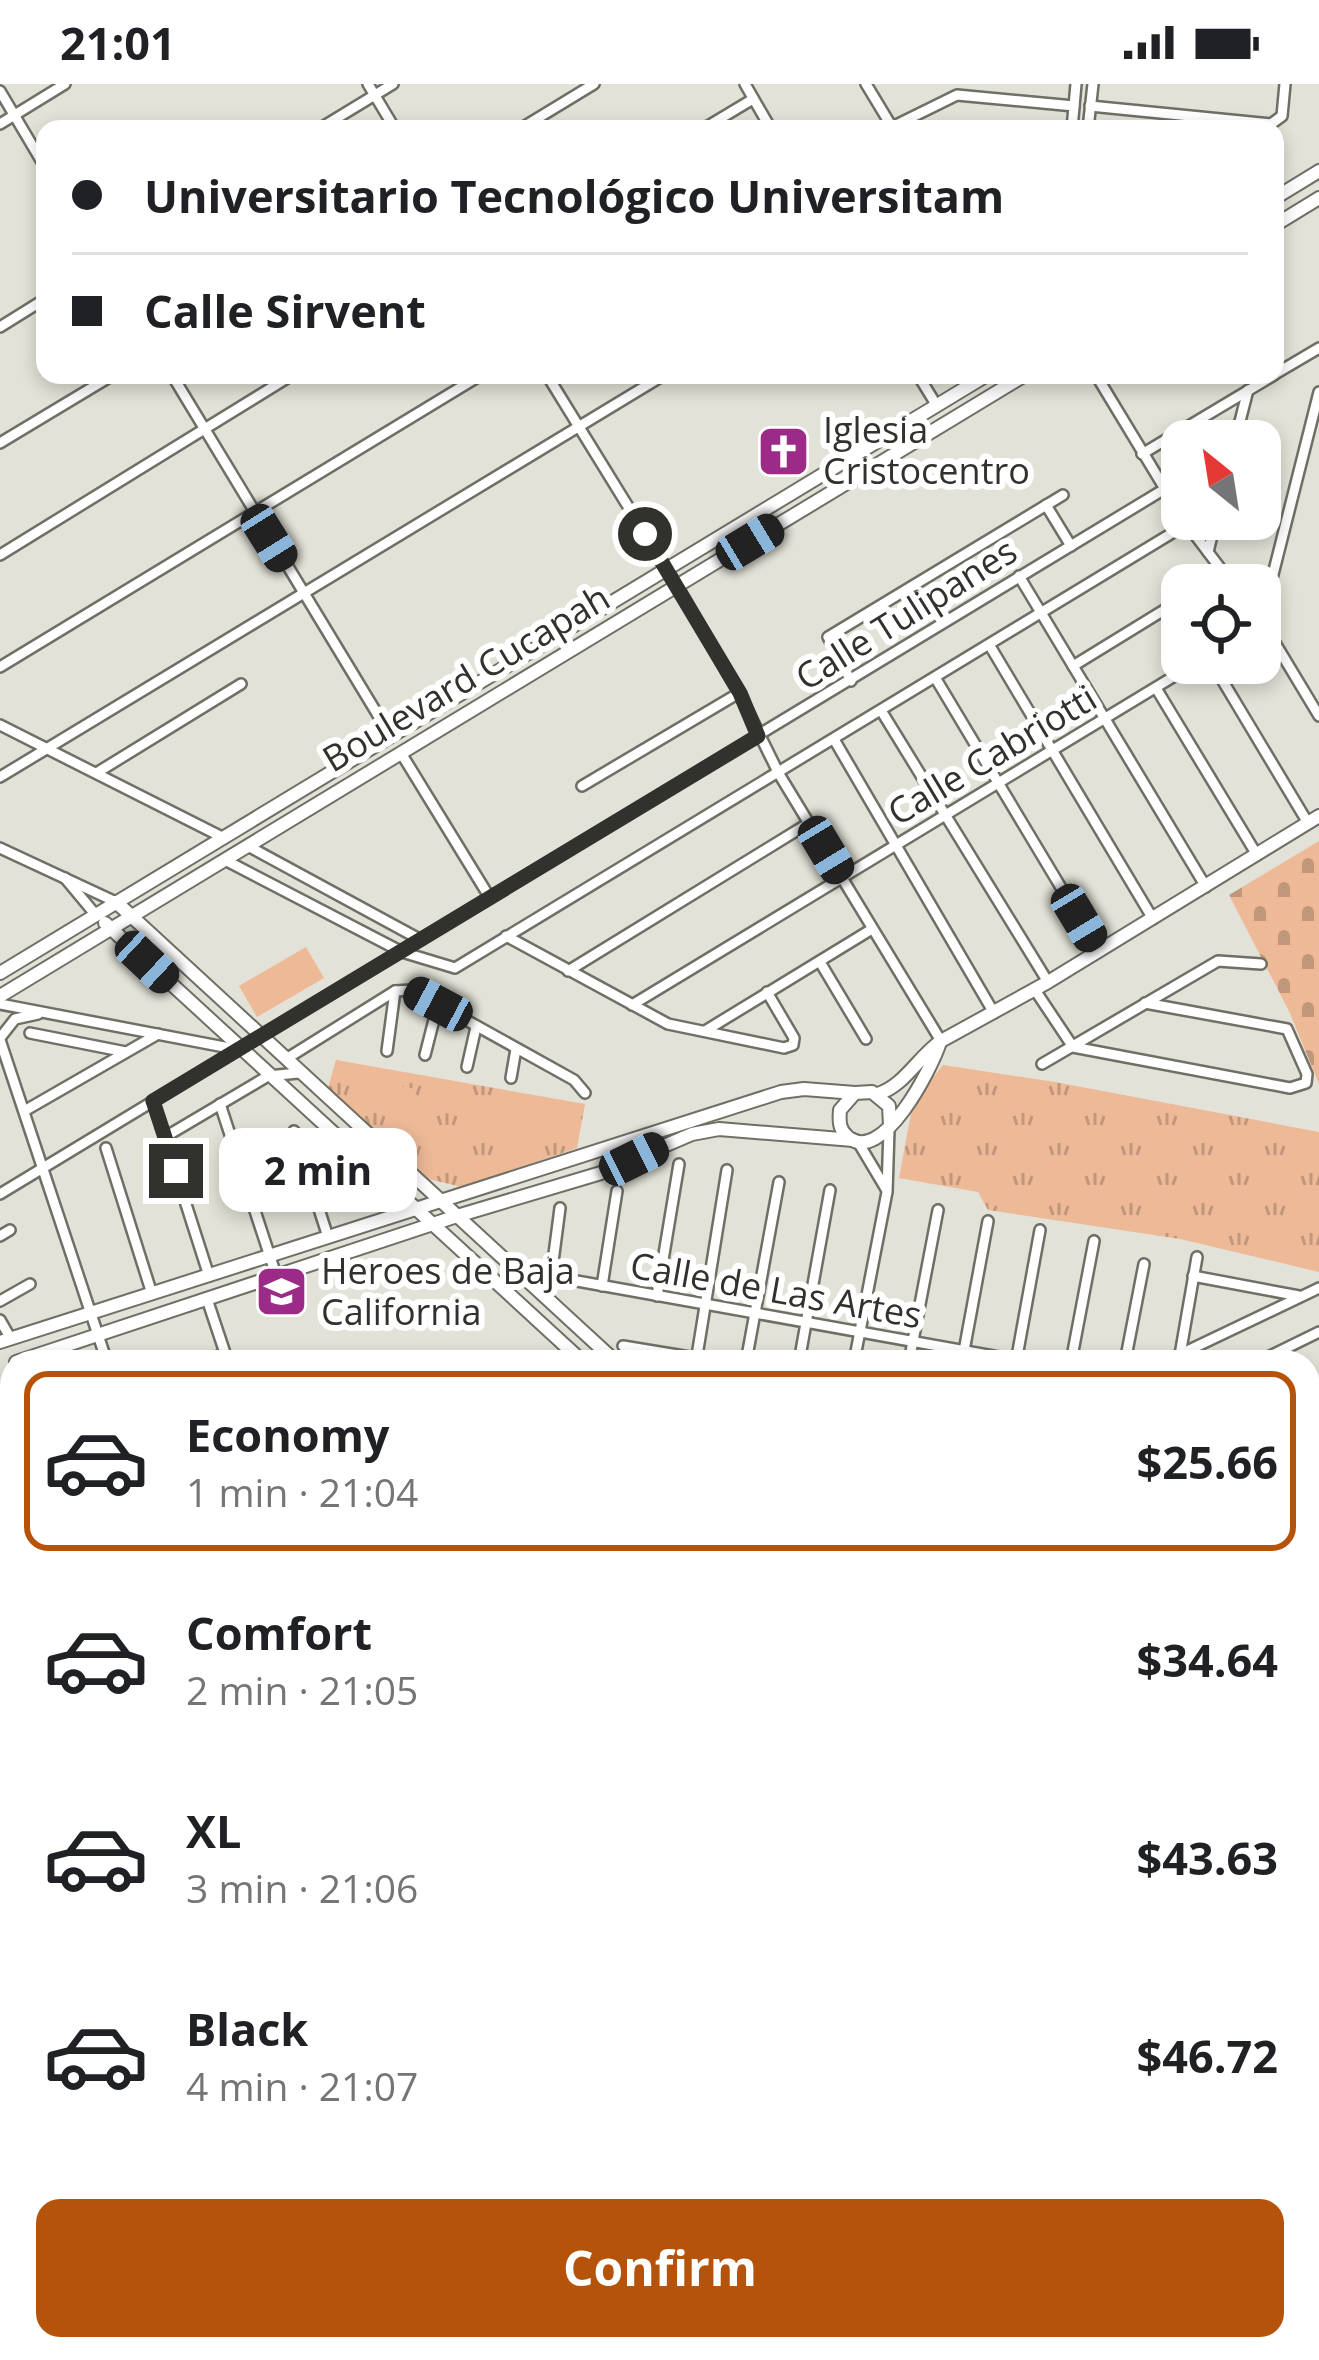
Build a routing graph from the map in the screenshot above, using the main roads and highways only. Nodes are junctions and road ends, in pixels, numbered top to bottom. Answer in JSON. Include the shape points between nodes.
{"nodes":[{"id":1,"x":1319,"y":171,"type":"edge"},
{"id":2,"x":1284,"y":192,"type":"edge"},
{"id":3,"x":1319,"y":198,"type":"edge"},
{"id":4,"x":1284,"y":219,"type":"edge"},
{"id":5,"x":972,"y":384,"type":"edge"},
{"id":6,"x":1010,"y":384,"type":"edge"},
{"id":7,"x":1314,"y":820,"type":"edge"},
{"id":8,"x":116,"y":902,"type":"junction"},
{"id":9,"x":95,"y":914,"type":"junction"},
{"id":10,"x":133,"y":916,"type":"junction"},
{"id":11,"x":110,"y":928,"type":"junction"},
{"id":12,"x":0,"y":973,"type":"edge"},
{"id":13,"x":0,"y":1000,"type":"edge"},
{"id":14,"x":941,"y":1041,"type":"junction"},
{"id":15,"x":855,"y":1093,"type":"junction"},
{"id":16,"x":878,"y":1094,"type":"junction"},
{"id":17,"x":890,"y":1127,"type":"junction"},
{"id":18,"x":855,"y":1141,"type":"junction"},
{"id":19,"x":442,"y":1202,"type":"junction"},
{"id":20,"x":416,"y":1210,"type":"junction"},
{"id":21,"x":457,"y":1216,"type":"junction"},
{"id":22,"x":432,"y":1225,"type":"junction"},
{"id":23,"x":5,"y":1341,"type":"edge"},
{"id":24,"x":54,"y":1350,"type":"edge"},
{"id":25,"x":570,"y":1350,"type":"edge"},
{"id":26,"x":603,"y":1350,"type":"edge"}],
"edges":[{"from":1,"to":2,"type":"main road"},
{"from":3,"to":4,"type":"main road"},
{"from":5,"to":8,"type":"main road","name":"Boulevard Cucapah"},
{"from":6,"to":10,"type":"main road","name":"Boulevard Cucapah"},
{"from":7,"to":14,"type":"main road"},
{"from":8,"to":9,"type":"main road","name":"Boulevard Cucapah"},
{"from":8,"to":10,"type":"main road"},
{"from":9,"to":11,"type":"main road"},
{"from":9,"to":12,"type":"main road","name":"Boulevard Cucapah"},
{"from":10,"to":11,"type":"main road","name":"Boulevard Cucapah"},
{"from":10,"to":19,"type":"main road"},
{"from":11,"to":13,"type":"main road","name":"Boulevard Cucapah"},
{"from":11,"to":20,"type":"main road"},
{"from":14,"to":16,"type":"main road"},
{"from":14,"to":17,"type":"main road"},
{"from":15,"to":16,"type":"main road"},
{"from":15,"to":18,"type":"main road","via":[[839,1116]]},
{"from":15,"to":19,"type":"main road","via":[[781,1093]]},
{"from":16,"to":17,"type":"main road","via":[[889,1106]]},
{"from":17,"to":18,"type":"main road","via":[[874,1142]]},
{"from":18,"to":21,"type":"main road","via":[[705,1131],[601,1174]]},
{"from":19,"to":20,"type":"main road"},
{"from":19,"to":21,"type":"main road"},
{"from":20,"to":22,"type":"main road"},
{"from":20,"to":23,"type":"main road"},
{"from":21,"to":22,"type":"main road"},
{"from":21,"to":26,"type":"main road"},
{"from":22,"to":24,"type":"main road"},
{"from":22,"to":25,"type":"main road"}]}
